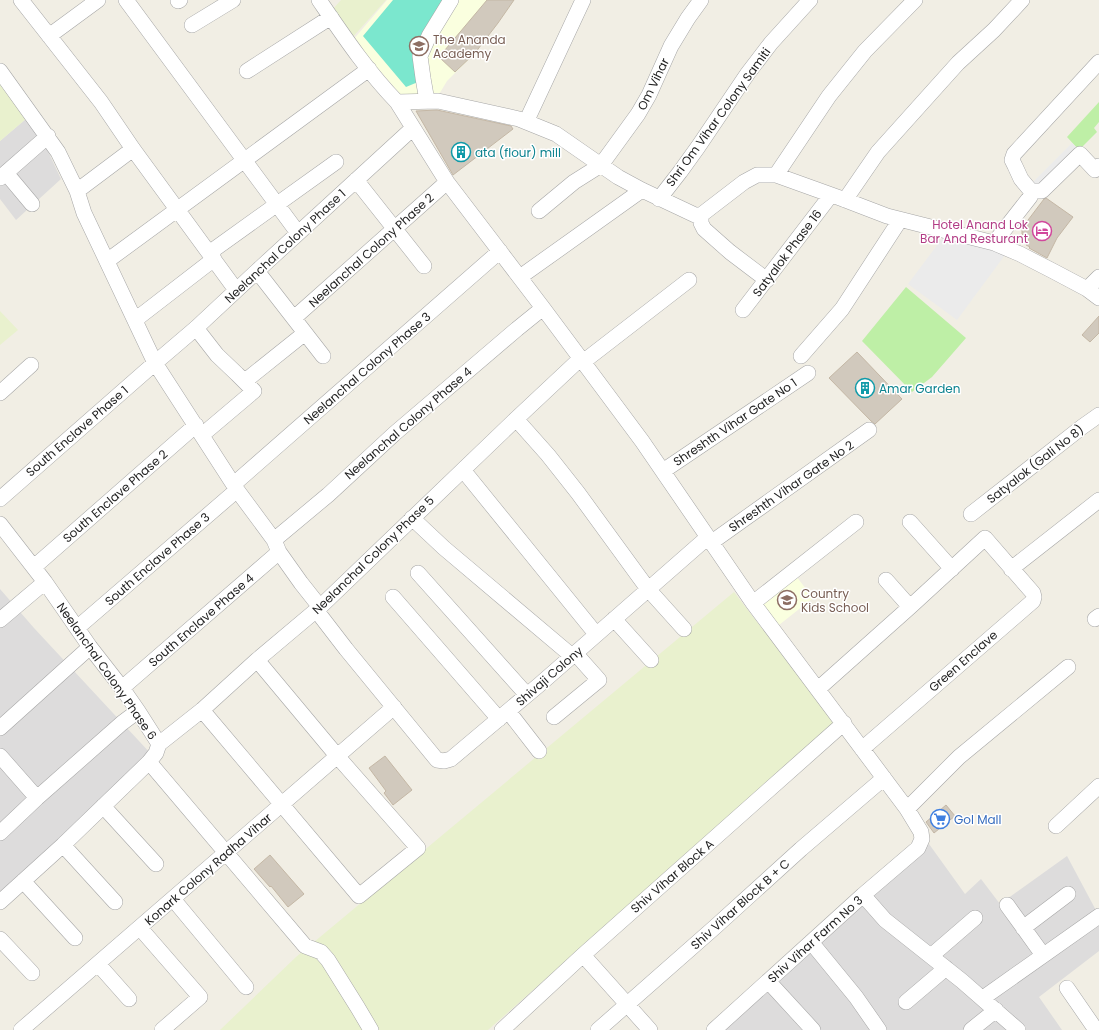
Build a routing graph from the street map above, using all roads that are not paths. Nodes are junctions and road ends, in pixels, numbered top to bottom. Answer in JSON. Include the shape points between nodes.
{"nodes":[{"id":1,"x":22,"y":0,"type":"edge"},
{"id":2,"x":98,"y":0,"type":"edge"},
{"id":3,"x":126,"y":0,"type":"edge"},
{"id":4,"x":233,"y":0,"type":"edge"},
{"id":5,"x":319,"y":0,"type":"edge"},
{"id":6,"x":451,"y":0,"type":"edge"},
{"id":7,"x":583,"y":0,"type":"edge"},
{"id":8,"x":701,"y":0,"type":"edge"},
{"id":9,"x":810,"y":0,"type":"edge"},
{"id":10,"x":915,"y":0,"type":"edge"},
{"id":11,"x":1022,"y":0,"type":"edge"},
{"id":12,"x":331,"y":17,"type":"junction"},
{"id":13,"x":192,"y":25,"type":"dead end"},
{"id":14,"x":49,"y":36,"type":"junction"},
{"id":15,"x":1099,"y":62,"type":"edge"},
{"id":16,"x":369,"y":69,"type":"junction"},
{"id":17,"x":0,"y":71,"type":"edge"},
{"id":18,"x":247,"y":72,"type":"dead end"},
{"id":19,"x":397,"y":102,"type":"junction"},
{"id":20,"x":427,"y":102,"type":"junction"},
{"id":21,"x":526,"y":122,"type":"junction"},
{"id":22,"x":413,"y":128,"type":"junction"},
{"id":23,"x":48,"y":136,"type":"junction"},
{"id":24,"x":133,"y":149,"type":"junction"},
{"id":25,"x":244,"y":160,"type":"junction"},
{"id":26,"x":336,"y":162,"type":"dead end"},
{"id":27,"x":601,"y":165,"type":"junction"},
{"id":28,"x":1099,"y":166,"type":"edge"},
{"id":29,"x":3,"y":175,"type":"edge"},
{"id":30,"x":776,"y":175,"type":"junction"},
{"id":31,"x":356,"y":180,"type":"junction"},
{"id":32,"x":447,"y":182,"type":"junction"},
{"id":33,"x":642,"y":190,"type":"junction"},
{"id":34,"x":77,"y":191,"type":"junction"},
{"id":35,"x":1032,"y":191,"type":"junction"},
{"id":36,"x":831,"y":195,"type":"junction"},
{"id":37,"x":659,"y":199,"type":"junction"},
{"id":38,"x":845,"y":200,"type":"junction"},
{"id":39,"x":32,"y":204,"type":"dead end"},
{"id":40,"x":277,"y":205,"type":"junction"},
{"id":41,"x":178,"y":209,"type":"junction"},
{"id":42,"x":539,"y":211,"type":"dead end"},
{"id":43,"x":701,"y":216,"type":"junction"},
{"id":44,"x":900,"y":220,"type":"junction"},
{"id":45,"x":395,"y":229,"type":"junction"},
{"id":46,"x":298,"y":233,"type":"junction"},
{"id":47,"x":994,"y":243,"type":"junction"},
{"id":48,"x":500,"y":251,"type":"junction"},
{"id":49,"x":212,"y":256,"type":"junction"},
{"id":50,"x":107,"y":261,"type":"junction"},
{"id":51,"x":424,"y":266,"type":"dead end"},
{"id":52,"x":257,"y":271,"type":"junction"},
{"id":53,"x":520,"y":277,"type":"junction"},
{"id":54,"x":1099,"y":277,"type":"edge"},
{"id":55,"x":689,"y":280,"type":"dead end"},
{"id":56,"x":767,"y":280,"type":"junction"},
{"id":57,"x":236,"y":290,"type":"junction"},
{"id":58,"x":1093,"y":293,"type":"edge"},
{"id":59,"x":543,"y":308,"type":"junction"},
{"id":60,"x":743,"y":310,"type":"dead end"},
{"id":61,"x":294,"y":318,"type":"junction"},
{"id":62,"x":135,"y":320,"type":"junction"},
{"id":63,"x":196,"y":328,"type":"junction"},
{"id":64,"x":305,"y":333,"type":"junction"},
{"id":65,"x":323,"y":356,"type":"dead end"},
{"id":66,"x":801,"y":356,"type":"dead end"},
{"id":67,"x":581,"y":360,"type":"junction"},
{"id":68,"x":155,"y":363,"type":"junction"},
{"id":69,"x":31,"y":365,"type":"dead end"},
{"id":70,"x":808,"y":373,"type":"dead end"},
{"id":71,"x":245,"y":381,"type":"junction"},
{"id":72,"x":0,"y":393,"type":"edge"},
{"id":73,"x":1099,"y":415,"type":"edge"},
{"id":74,"x":516,"y":419,"type":"junction"},
{"id":75,"x":199,"y":430,"type":"junction"},
{"id":76,"x":869,"y":430,"type":"dead end"},
{"id":77,"x":463,"y":470,"type":"junction"},
{"id":78,"x":663,"y":471,"type":"junction"},
{"id":79,"x":236,"y":487,"type":"junction"},
{"id":80,"x":0,"y":499,"type":"edge"},
{"id":81,"x":1099,"y":500,"type":"edge"},
{"id":82,"x":971,"y":514,"type":"dead end"},
{"id":83,"x":412,"y":518,"type":"junction"},
{"id":84,"x":856,"y":522,"type":"dead end"},
{"id":85,"x":910,"y":522,"type":"dead end"},
{"id":86,"x":0,"y":524,"type":"edge"},
{"id":87,"x":710,"y":539,"type":"junction"},
{"id":88,"x":277,"y":546,"type":"junction"},
{"id":89,"x":34,"y":567,"type":"junction"},
{"id":90,"x":952,"y":569,"type":"junction"},
{"id":91,"x":1011,"y":569,"type":"junction"},
{"id":92,"x":418,"y":573,"type":"dead end"},
{"id":93,"x":886,"y":580,"type":"dead end"},
{"id":94,"x":44,"y":582,"type":"junction"},
{"id":95,"x":648,"y":589,"type":"junction"},
{"id":96,"x":393,"y":597,"type":"dead end"},
{"id":97,"x":753,"y":603,"type":"junction"},
{"id":98,"x":910,"y":607,"type":"junction"},
{"id":99,"x":318,"y":609,"type":"junction"},
{"id":100,"x":614,"y":619,"type":"junction"},
{"id":101,"x":0,"y":620,"type":"edge"},
{"id":102,"x":78,"y":628,"type":"junction"},
{"id":103,"x":684,"y":629,"type":"dead end"},
{"id":104,"x":596,"y":634,"type":"junction"},
{"id":105,"x":90,"y":647,"type":"junction"},
{"id":106,"x":573,"y":654,"type":"junction"},
{"id":107,"x":257,"y":660,"type":"junction"},
{"id":108,"x":651,"y":660,"type":"dead end"},
{"id":109,"x":1068,"y":666,"type":"dead end"},
{"id":110,"x":122,"y":688,"type":"junction"},
{"id":111,"x":818,"y":689,"type":"junction"},
{"id":112,"x":527,"y":695,"type":"junction"},
{"id":113,"x":394,"y":707,"type":"junction"},
{"id":114,"x":202,"y":710,"type":"junction"},
{"id":115,"x":138,"y":711,"type":"junction"},
{"id":116,"x":503,"y":715,"type":"junction"},
{"id":117,"x":554,"y":717,"type":"dead end"},
{"id":118,"x":844,"y":724,"type":"junction"},
{"id":119,"x":0,"y":728,"type":"edge"},
{"id":120,"x":158,"y":744,"type":"junction"},
{"id":121,"x":862,"y":749,"type":"junction"},
{"id":122,"x":539,"y":751,"type":"dead end"},
{"id":123,"x":0,"y":756,"type":"edge"},
{"id":124,"x":338,"y":757,"type":"junction"},
{"id":125,"x":149,"y":762,"type":"junction"},
{"id":126,"x":884,"y":778,"type":"junction"},
{"id":127,"x":1099,"y":786,"type":"edge"},
{"id":128,"x":37,"y":798,"type":"junction"},
{"id":129,"x":282,"y":805,"type":"junction"},
{"id":130,"x":103,"y":806,"type":"junction"},
{"id":131,"x":907,"y":809,"type":"junction"},
{"id":132,"x":1056,"y":826,"type":"dead end"},
{"id":133,"x":0,"y":833,"type":"edge"},
{"id":134,"x":63,"y":845,"type":"junction"},
{"id":135,"x":226,"y":853,"type":"junction"},
{"id":136,"x":156,"y":864,"type":"dead end"},
{"id":137,"x":23,"y":881,"type":"junction"},
{"id":138,"x":1068,"y":894,"type":"dead end"},
{"id":139,"x":863,"y":895,"type":"junction"},
{"id":140,"x":173,"y":899,"type":"junction"},
{"id":141,"x":0,"y":902,"type":"edge"},
{"id":142,"x":115,"y":902,"type":"dead end"},
{"id":143,"x":1007,"y":905,"type":"dead end"},
{"id":144,"x":1099,"y":916,"type":"edge"},
{"id":145,"x":975,"y":918,"type":"dead end"},
{"id":146,"x":140,"y":928,"type":"junction"},
{"id":147,"x":1024,"y":928,"type":"junction"},
{"id":148,"x":0,"y":938,"type":"edge"},
{"id":149,"x":75,"y":938,"type":"dead end"},
{"id":150,"x":811,"y":942,"type":"junction"},
{"id":151,"x":583,"y":955,"type":"junction"},
{"id":152,"x":1043,"y":955,"type":"junction"},
{"id":153,"x":931,"y":956,"type":"junction"},
{"id":154,"x":98,"y":964,"type":"junction"},
{"id":155,"x":946,"y":968,"type":"junction"},
{"id":156,"x":32,"y":973,"type":"dead end"},
{"id":157,"x":768,"y":981,"type":"junction"},
{"id":158,"x":246,"y":988,"type":"dead end"},
{"id":159,"x":1067,"y":988,"type":"dead end"},
{"id":160,"x":982,"y":998,"type":"junction"},
{"id":161,"x":129,"y":999,"type":"dead end"},
{"id":162,"x":906,"y":1002,"type":"dead end"},
{"id":163,"x":626,"y":1004,"type":"junction"},
{"id":164,"x":996,"y":1010,"type":"junction"},
{"id":165,"x":718,"y":1029,"type":"edge"},
{"id":166,"x":21,"y":1030,"type":"edge"},
{"id":167,"x":162,"y":1030,"type":"edge"},
{"id":168,"x":371,"y":1030,"type":"edge"},
{"id":169,"x":502,"y":1030,"type":"edge"},
{"id":170,"x":598,"y":1030,"type":"edge"},
{"id":171,"x":650,"y":1030,"type":"edge"},
{"id":172,"x":813,"y":1030,"type":"edge"},
{"id":173,"x":879,"y":1030,"type":"edge"},
{"id":174,"x":971,"y":1030,"type":"edge"},
{"id":175,"x":1018,"y":1030,"type":"edge"},
{"id":176,"x":1096,"y":1030,"type":"edge"}],
"edges":[{"from":1,"to":14,"type":"street"},
{"from":2,"to":14,"type":"street"},
{"from":3,"to":25,"type":"street"},
{"from":4,"to":13,"type":"street"},
{"from":5,"to":12,"type":"street"},
{"from":6,"to":20,"type":"street","via":[[420,56]]},
{"from":7,"to":21,"type":"street"},
{"from":8,"to":27,"type":"street","name":"Om Vihar","via":[[671,46],[650,95]]},
{"from":9,"to":37,"type":"street","name":"Shri Om Vihar Colony Samiti","via":[[748,73]]},
{"from":10,"to":30,"type":"street","via":[[865,51],[829,96]]},
{"from":11,"to":38,"type":"street","via":[[958,63],[878,152]]},
{"from":12,"to":16,"type":"street"},
{"from":12,"to":18,"type":"street"},
{"from":14,"to":24,"type":"street","via":[[101,102]]},
{"from":15,"to":35,"type":"street","via":[[1014,154],[1012,160],[1021,179]]},
{"from":16,"to":19,"type":"street"},
{"from":16,"to":25,"type":"street"},
{"from":17,"to":23,"type":"street","name":"Shivaji Colony"},
{"from":19,"to":20,"type":"street"},
{"from":19,"to":22,"type":"street"},
{"from":20,"to":21,"type":"street","via":[[438,101]]},
{"from":21,"to":27,"type":"street","via":[[556,134]]},
{"from":22,"to":31,"type":"street","name":"Neelanchal Colony Phase 1"},
{"from":22,"to":32,"type":"street"},
{"from":23,"to":29,"type":"street"},
{"from":23,"to":34,"type":"street","name":"Shivaji Colony"},
{"from":24,"to":34,"type":"street"},
{"from":24,"to":41,"type":"street"},
{"from":25,"to":40,"type":"street"},
{"from":25,"to":41,"type":"street"},
{"from":26,"to":40,"type":"street"},
{"from":27,"to":33,"type":"street"},
{"from":27,"to":42,"type":"street","via":[[574,182]]},
{"from":28,"to":35,"type":"street","via":[[1094,170],[1080,154],[1042,191]]},
{"from":29,"to":39,"type":"street"},
{"from":30,"to":36,"type":"street"},
{"from":30,"to":43,"type":"street","via":[[757,176],[744,182]]},
{"from":31,"to":45,"type":"street"},
{"from":31,"to":46,"type":"street","name":"Neelanchal Colony Phase 1"},
{"from":32,"to":45,"type":"street","name":"Neelanchal Colony Phase 2"},
{"from":32,"to":48,"type":"street"},
{"from":33,"to":37,"type":"street"},
{"from":33,"to":53,"type":"street"},
{"from":34,"to":50,"type":"street","name":"Shivaji Colony","via":[[84,213]]},
{"from":35,"to":47,"type":"street"},
{"from":36,"to":38,"type":"street"},
{"from":36,"to":56,"type":"street","name":"Satyalok Phase 16"},
{"from":37,"to":43,"type":"street"},
{"from":38,"to":44,"type":"street"},
{"from":40,"to":46,"type":"street"},
{"from":40,"to":49,"type":"street"},
{"from":41,"to":49,"type":"street"},
{"from":41,"to":50,"type":"street"},
{"from":43,"to":56,"type":"street","via":[[704,229]]},
{"from":44,"to":47,"type":"street"},
{"from":44,"to":66,"type":"street","via":[[842,309]]},
{"from":45,"to":51,"type":"street"},
{"from":45,"to":61,"type":"street","name":"Neelanchal Colony Phase 2"},
{"from":46,"to":52,"type":"street","name":"Neelanchal Colony Phase 1"},
{"from":47,"to":58,"type":"street"},
{"from":48,"to":53,"type":"street"},
{"from":48,"to":79,"type":"street","name":"Neelanchal Colony Phase 3"},
{"from":49,"to":57,"type":"street"},
{"from":49,"to":62,"type":"street"},
{"from":50,"to":62,"type":"street","name":"Shivaji Colony"},
{"from":52,"to":57,"type":"street","name":"Neelanchal Colony Phase 1"},
{"from":52,"to":61,"type":"street"},
{"from":53,"to":59,"type":"street"},
{"from":54,"to":58,"type":"street"},
{"from":55,"to":67,"type":"street","name":"Neelanchal Colony Phase 5"},
{"from":56,"to":60,"type":"street","name":"Satyalok Phase 16"},
{"from":57,"to":63,"type":"street","name":"Neelanchal Colony Phase 1"},
{"from":59,"to":67,"type":"street"},
{"from":59,"to":88,"type":"street","name":"Neelanchal Colony Phase 4","via":[[418,413],[328,495]]},
{"from":61,"to":64,"type":"street"},
{"from":62,"to":68,"type":"street","name":"Shivaji Colony"},
{"from":63,"to":68,"type":"street","name":"Neelanchal Colony Phase 1"},
{"from":63,"to":71,"type":"street","via":[[217,355]]},
{"from":64,"to":65,"type":"street"},
{"from":64,"to":71,"type":"street"},
{"from":67,"to":74,"type":"street","name":"Neelanchal Colony Phase 5"},
{"from":67,"to":78,"type":"street"},
{"from":68,"to":75,"type":"street","name":"Shivaji Colony"},
{"from":68,"to":80,"type":"street","name":"South Enclave Phase 1"},
{"from":69,"to":72,"type":"street"},
{"from":70,"to":78,"type":"street","name":"Shreshth Vihar Gate No 1"},
{"from":71,"to":75,"type":"street","name":"South Enclave Phase 2","via":[[254,391]]},
{"from":73,"to":82,"type":"street","name":"Satyalok (Gali No 8)"},
{"from":74,"to":77,"type":"street","name":"Neelanchal Colony Phase 5"},
{"from":74,"to":95,"type":"street","via":[[578,493]]},
{"from":75,"to":79,"type":"street","name":"Shivaji Colony"},
{"from":75,"to":89,"type":"street","name":"South Enclave Phase 2"},
{"from":76,"to":87,"type":"street","name":"Shreshth Vihar Gate No 2"},
{"from":77,"to":83,"type":"street","name":"Neelanchal Colony Phase 5"},
{"from":77,"to":104,"type":"street"},
{"from":78,"to":87,"type":"street"},
{"from":79,"to":88,"type":"street","name":"Shivaji Colony"},
{"from":79,"to":102,"type":"street","name":"South Enclave Phase 3"},
{"from":81,"to":91,"type":"street"},
{"from":83,"to":99,"type":"street","name":"Neelanchal Colony Phase 5"},
{"from":83,"to":106,"type":"street","via":[[450,553]]},
{"from":84,"to":97,"type":"street"},
{"from":85,"to":90,"type":"street"},
{"from":86,"to":89,"type":"street","name":"Neelanchal Colony Phase 6"},
{"from":87,"to":95,"type":"street","name":"Shivaji Colony"},
{"from":87,"to":97,"type":"street"},
{"from":88,"to":99,"type":"street","name":"Shivaji Colony"},
{"from":88,"to":110,"type":"street","name":"South Enclave Phase 4"},
{"from":89,"to":94,"type":"street","name":"Neelanchal Colony Phase 6"},
{"from":90,"to":91,"type":"street","name":"Green Enclave","via":[[985,538]]},
{"from":90,"to":98,"type":"street"},
{"from":91,"to":121,"type":"street","name":"Green Enclave","via":[[1033,593],[1032,601]]},
{"from":92,"to":112,"type":"street"},
{"from":93,"to":98,"type":"street"},
{"from":94,"to":101,"type":"street"},
{"from":94,"to":102,"type":"street","name":"Neelanchal Colony Phase 6"},
{"from":95,"to":100,"type":"street","name":"Shivaji Colony"},
{"from":95,"to":103,"type":"street"},
{"from":96,"to":116,"type":"street"},
{"from":97,"to":111,"type":"street"},
{"from":98,"to":111,"type":"street"},
{"from":99,"to":107,"type":"street","name":"Neelanchal Colony Phase 5"},
{"from":99,"to":113,"type":"street","name":"Shivaji Colony","via":[[346,649]]},
{"from":100,"to":104,"type":"street","name":"Shivaji Colony"},
{"from":100,"to":108,"type":"street"},
{"from":102,"to":105,"type":"street","name":"Neelanchal Colony Phase 6"},
{"from":104,"to":106,"type":"street","name":"Shivaji Colony"},
{"from":105,"to":110,"type":"street","name":"Neelanchal Colony Phase 6"},
{"from":105,"to":119,"type":"street"},
{"from":106,"to":112,"type":"street","name":"Shivaji Colony"},
{"from":106,"to":117,"type":"street","via":[[599,680]]},
{"from":107,"to":114,"type":"street","name":"Neelanchal Colony Phase 5"},
{"from":107,"to":124,"type":"street"},
{"from":109,"to":131,"type":"street","via":[[959,757]]},
{"from":110,"to":115,"type":"street","name":"Neelanchal Colony Phase 6"},
{"from":111,"to":118,"type":"street"},
{"from":112,"to":116,"type":"street","name":"Shivaji Colony"},
{"from":113,"to":116,"type":"street","name":"Shivaji Colony","via":[[437,760],[444,761],[451,759]]},
{"from":113,"to":124,"type":"street","name":"Konark Colony Radha Vihar"},
{"from":114,"to":120,"type":"street","name":"Neelanchal Colony Phase 5"},
{"from":114,"to":129,"type":"street"},
{"from":115,"to":120,"type":"street","name":"Neelanchal Colony Phase 6"},
{"from":115,"to":128,"type":"street"},
{"from":116,"to":122,"type":"street"},
{"from":118,"to":121,"type":"street"},
{"from":118,"to":151,"type":"street","name":"Shiv Vihar Block A"},
{"from":120,"to":125,"type":"street","name":"Neelanchal Colony Phase 6","via":[[156,753]]},
{"from":121,"to":126,"type":"street"},
{"from":123,"to":128,"type":"street"},
{"from":124,"to":129,"type":"street","name":"Konark Colony Radha Vihar"},
{"from":124,"to":129,"type":"street","via":[[418,848],[359,896]]},
{"from":125,"to":130,"type":"street","name":"Neelanchal Colony Phase 6"},
{"from":125,"to":135,"type":"street"},
{"from":126,"to":131,"type":"street"},
{"from":126,"to":163,"type":"street","name":"Shiv Vihar Block B + C"},
{"from":127,"to":132,"type":"street"},
{"from":128,"to":133,"type":"street"},
{"from":129,"to":135,"type":"street","name":"Konark Colony Radha Vihar"},
{"from":130,"to":134,"type":"street","name":"Neelanchal Colony Phase 6"},
{"from":130,"to":136,"type":"street"},
{"from":131,"to":139,"type":"street","name":"Shiv Vihar Farm No 3","via":[[921,832],[922,839],[918,848]]},
{"from":134,"to":137,"type":"street","name":"Neelanchal Colony Phase 6"},
{"from":134,"to":142,"type":"street"},
{"from":135,"to":140,"type":"street","name":"Konark Colony Radha Vihar"},
{"from":135,"to":168,"type":"street","via":[[305,946],[321,952],[328,960]]},
{"from":137,"to":141,"type":"street","name":"Neelanchal Colony Phase 6"},
{"from":137,"to":149,"type":"street"},
{"from":138,"to":147,"type":"street"},
{"from":139,"to":150,"type":"street","name":"Shiv Vihar Farm No 3"},
{"from":139,"to":153,"type":"street","via":[[885,920]]},
{"from":140,"to":146,"type":"street","name":"Konark Colony Radha Vihar"},
{"from":140,"to":158,"type":"street"},
{"from":143,"to":147,"type":"street"},
{"from":144,"to":152,"type":"street"},
{"from":145,"to":153,"type":"street"},
{"from":146,"to":154,"type":"street","name":"Konark Colony Radha Vihar"},
{"from":146,"to":167,"type":"street","via":[[200,997]]},
{"from":147,"to":152,"type":"street"},
{"from":148,"to":156,"type":"street"},
{"from":150,"to":157,"type":"street","name":"Shiv Vihar Farm No 3"},
{"from":150,"to":173,"type":"street"},
{"from":151,"to":163,"type":"street"},
{"from":151,"to":169,"type":"street","name":"Shiv Vihar Block A"},
{"from":152,"to":160,"type":"street"},
{"from":153,"to":155,"type":"street"},
{"from":154,"to":161,"type":"street"},
{"from":154,"to":166,"type":"street","name":"Konark Colony Radha Vihar"},
{"from":155,"to":160,"type":"street"},
{"from":155,"to":162,"type":"street"},
{"from":157,"to":165,"type":"street","name":"Shiv Vihar Farm No 3"},
{"from":157,"to":172,"type":"street"},
{"from":159,"to":176,"type":"street"},
{"from":160,"to":164,"type":"street"},
{"from":163,"to":170,"type":"street","name":"Shiv Vihar Block B + C"},
{"from":163,"to":171,"type":"street"},
{"from":164,"to":174,"type":"street"},
{"from":164,"to":175,"type":"street"}]}
